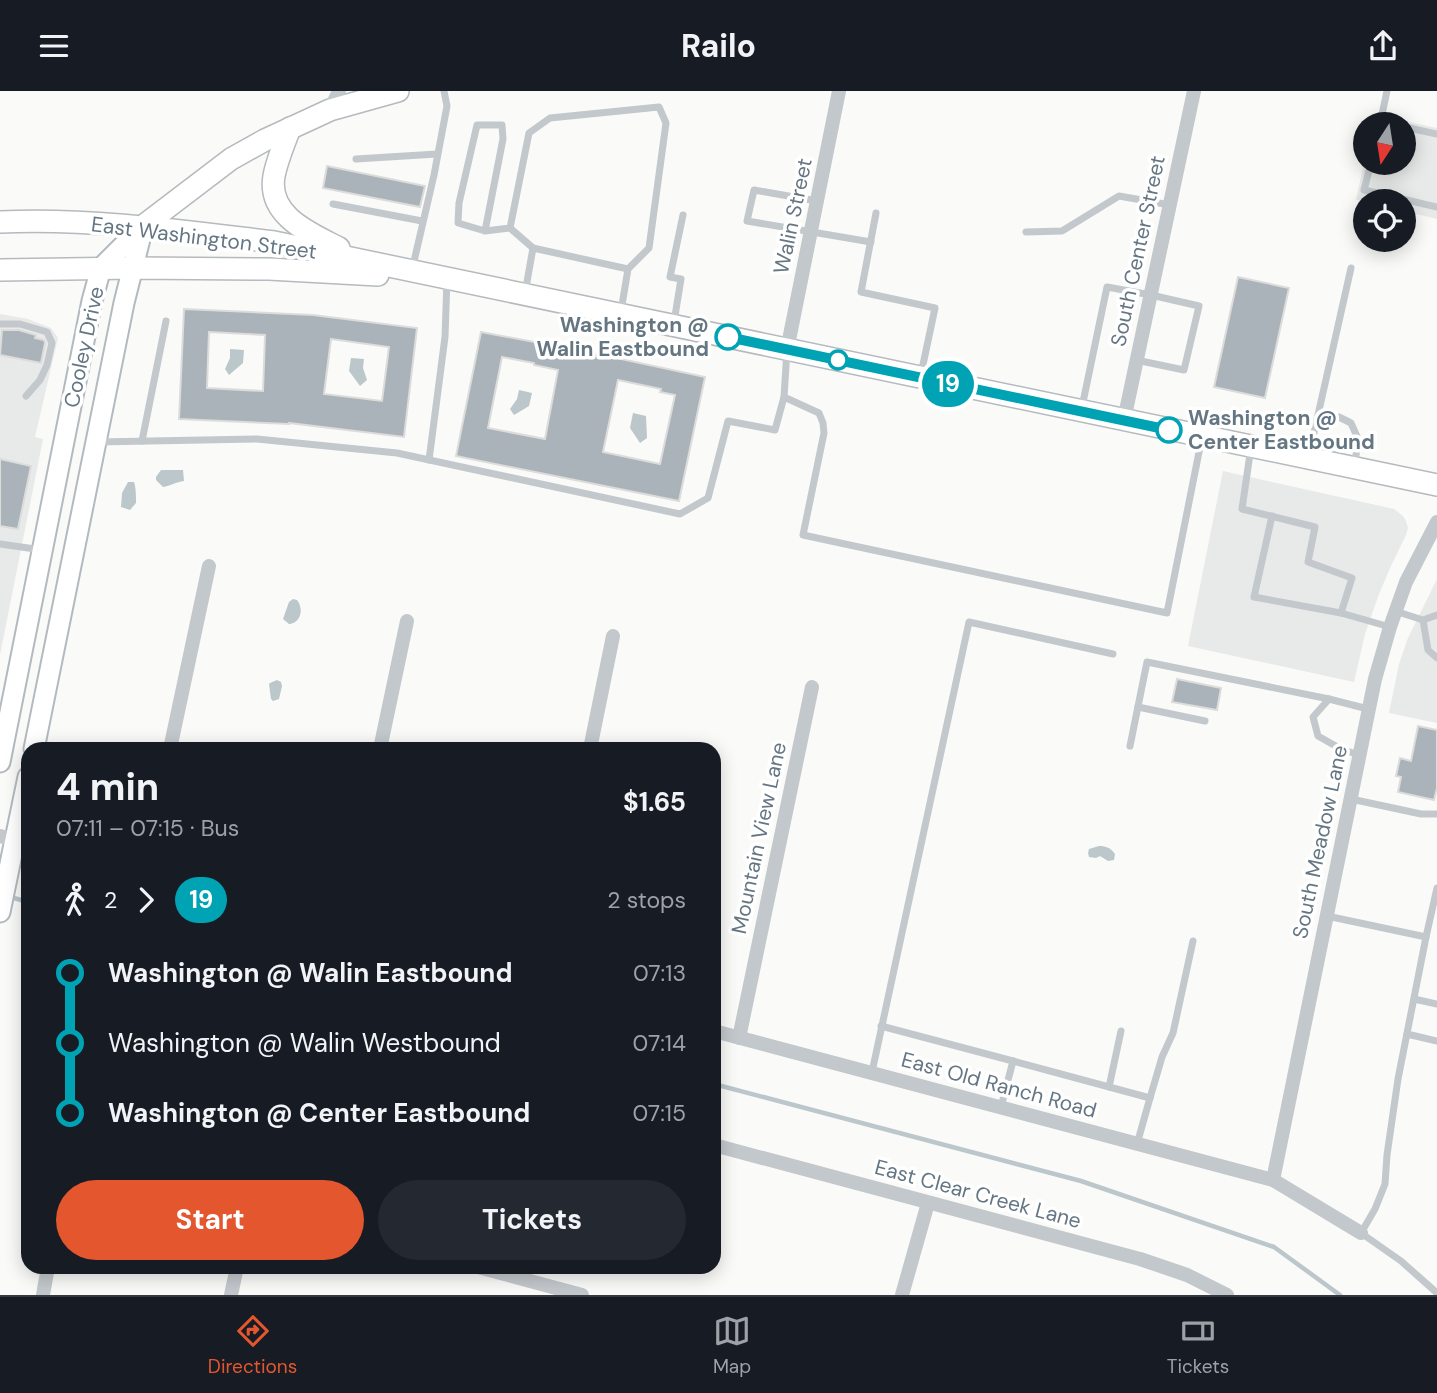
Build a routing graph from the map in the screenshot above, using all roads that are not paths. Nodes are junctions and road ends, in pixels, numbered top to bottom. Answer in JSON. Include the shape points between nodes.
{"nodes":[{"id":1,"x":398,"y":91,"type":"edge"},
{"id":2,"x":444,"y":91,"type":"edge"},
{"id":3,"x":839,"y":91,"type":"edge"},
{"id":4,"x":1194,"y":91,"type":"edge"},
{"id":5,"x":1387,"y":91,"type":"edge"},
{"id":6,"x":335,"y":100,"type":"edge"},
{"id":7,"x":1382,"y":112,"type":"edge"},
{"id":8,"x":290,"y":128,"type":"junction"},
{"id":9,"x":1416,"y":130,"type":"edge"},
{"id":10,"x":1437,"y":134,"type":"edge"},
{"id":11,"x":437,"y":154,"type":"junction"},
{"id":12,"x":356,"y":159,"type":"dead end"},
{"id":13,"x":1368,"y":175,"type":"edge"},
{"id":14,"x":818,"y":201,"type":"junction"},
{"id":15,"x":333,"y":204,"type":"dead end"},
{"id":16,"x":1170,"y":205,"type":"junction"},
{"id":17,"x":1437,"y":207,"type":"edge"},
{"id":18,"x":876,"y":213,"type":"dead end"},
{"id":19,"x":683,"y":215,"type":"dead end"},
{"id":20,"x":422,"y":221,"type":"junction"},
{"id":21,"x":0,"y":222,"type":"edge"},
{"id":22,"x":143,"y":226,"type":"junction"},
{"id":23,"x":510,"y":228,"type":"junction"},
{"id":24,"x":485,"y":231,"type":"junction"},
{"id":25,"x":811,"y":232,"type":"junction"},
{"id":26,"x":1026,"y":232,"type":"dead end"},
{"id":27,"x":870,"y":242,"type":"junction"},
{"id":28,"x":533,"y":249,"type":"junction"},
{"id":29,"x":360,"y":260,"type":"junction"},
{"id":30,"x":101,"y":268,"type":"junction"},
{"id":31,"x":134,"y":268,"type":"junction"},
{"id":32,"x":1351,"y":268,"type":"dead end"},
{"id":33,"x":628,"y":269,"type":"junction"},
{"id":34,"x":0,"y":270,"type":"edge"},
{"id":35,"x":411,"y":270,"type":"junction"},
{"id":36,"x":447,"y":279,"type":"junction"},
{"id":37,"x":524,"y":295,"type":"junction"},
{"id":38,"x":1151,"y":295,"type":"junction"},
{"id":39,"x":620,"y":315,"type":"junction"},
{"id":40,"x":166,"y":321,"type":"dead end"},
{"id":41,"x":0,"y":324,"type":"edge"},
{"id":42,"x":673,"y":326,"type":"junction"},
{"id":43,"x":787,"y":350,"type":"junction"},
{"id":44,"x":1136,"y":360,"type":"junction"},
{"id":45,"x":920,"y":378,"type":"junction"},
{"id":46,"x":26,"y":396,"type":"dead end"},
{"id":47,"x":784,"y":397,"type":"junction"},
{"id":48,"x":1081,"y":411,"type":"junction"},
{"id":49,"x":1319,"y":415,"type":"junction"},
{"id":50,"x":1124,"y":420,"type":"junction"},
{"id":51,"x":1202,"y":436,"type":"junction"},
{"id":52,"x":142,"y":441,"type":"junction"},
{"id":53,"x":96,"y":442,"type":"junction"},
{"id":54,"x":1251,"y":447,"type":"junction"},
{"id":55,"x":1308,"y":459,"type":"junction"},
{"id":56,"x":429,"y":460,"type":"junction"},
{"id":57,"x":1353,"y":468,"type":"junction"},
{"id":58,"x":1437,"y":485,"type":"edge"},
{"id":59,"x":1272,"y":516,"type":"junction"},
{"id":60,"x":1437,"y":522,"type":"edge"},
{"id":61,"x":0,"y":544,"type":"edge"},
{"id":62,"x":43,"y":550,"type":"junction"},
{"id":63,"x":72,"y":556,"type":"junction"},
{"id":64,"x":209,"y":566,"type":"dead end"},
{"id":65,"x":1395,"y":611,"type":"junction"},
{"id":66,"x":1341,"y":613,"type":"junction"},
{"id":67,"x":1437,"y":615,"type":"edge"},
{"id":68,"x":1423,"y":620,"type":"junction"},
{"id":69,"x":407,"y":621,"type":"dead end"},
{"id":70,"x":1390,"y":627,"type":"junction"},
{"id":71,"x":613,"y":636,"type":"dead end"},
{"id":72,"x":1113,"y":654,"type":"dead end"},
{"id":73,"x":1437,"y":659,"type":"edge"},
{"id":74,"x":812,"y":687,"type":"dead end"},
{"id":75,"x":1329,"y":699,"type":"junction"},
{"id":76,"x":6,"y":704,"type":"edge"},
{"id":77,"x":1138,"y":707,"type":"junction"},
{"id":78,"x":1369,"y":709,"type":"junction"},
{"id":79,"x":41,"y":711,"type":"junction"},
{"id":80,"x":1205,"y":721,"type":"dead end"},
{"id":81,"x":35,"y":742,"type":"edge"},
{"id":82,"x":171,"y":742,"type":"edge"},
{"id":83,"x":381,"y":742,"type":"edge"},
{"id":84,"x":591,"y":742,"type":"edge"},
{"id":85,"x":1130,"y":746,"type":"dead end"},
{"id":86,"x":1360,"y":755,"type":"junction"},
{"id":87,"x":0,"y":762,"type":"edge"},
{"id":88,"x":1350,"y":799,"type":"junction"},
{"id":89,"x":21,"y":809,"type":"edge"},
{"id":90,"x":1437,"y":814,"type":"edge"},
{"id":91,"x":14,"y":841,"type":"edge"},
{"id":92,"x":1437,"y":888,"type":"edge"},
{"id":93,"x":0,"y":912,"type":"edge"},
{"id":94,"x":1327,"y":916,"type":"junction"},
{"id":95,"x":1426,"y":937,"type":"junction"},
{"id":96,"x":1193,"y":941,"type":"dead end"},
{"id":97,"x":1414,"y":999,"type":"junction"},
{"id":98,"x":1437,"y":1004,"type":"edge"},
{"id":99,"x":881,"y":1026,"type":"junction"},
{"id":100,"x":1121,"y":1031,"type":"dead end"},
{"id":101,"x":721,"y":1033,"type":"edge"},
{"id":102,"x":1407,"y":1034,"type":"junction"},
{"id":103,"x":739,"y":1038,"type":"junction"},
{"id":104,"x":1437,"y":1041,"type":"edge"},
{"id":105,"x":1013,"y":1061,"type":"junction"},
{"id":106,"x":871,"y":1073,"type":"junction"},
{"id":107,"x":1109,"y":1087,"type":"junction"},
{"id":108,"x":1150,"y":1098,"type":"junction"},
{"id":109,"x":1000,"y":1107,"type":"junction"},
{"id":110,"x":1137,"y":1144,"type":"junction"},
{"id":111,"x":721,"y":1147,"type":"edge"},
{"id":112,"x":1273,"y":1180,"type":"junction"},
{"id":113,"x":928,"y":1203,"type":"junction"},
{"id":114,"x":1361,"y":1233,"type":"junction"},
{"id":115,"x":47,"y":1274,"type":"edge"},
{"id":116,"x":236,"y":1274,"type":"edge"},
{"id":117,"x":504,"y":1274,"type":"edge"},
{"id":118,"x":1437,"y":1293,"type":"edge"},
{"id":119,"x":43,"y":1295,"type":"edge"},
{"id":120,"x":231,"y":1295,"type":"edge"},
{"id":121,"x":582,"y":1295,"type":"edge"},
{"id":122,"x":902,"y":1295,"type":"edge"},
{"id":123,"x":1227,"y":1295,"type":"edge"}],
"edges":[{"from":1,"to":6,"type":"main road"},
{"from":2,"to":11,"type":"lane","via":[[447,106]]},
{"from":3,"to":14,"type":"street","name":"Walin Street"},
{"from":4,"to":16,"type":"street","name":"South Center Street"},
{"from":5,"to":7,"type":"lane"},
{"from":6,"to":8,"type":"main road"},
{"from":8,"to":22,"type":"main road","via":[[231,159]]},
{"from":8,"to":29,"type":"main road","via":[[274,179],[277,203],[299,226]]},
{"from":9,"to":10,"type":"lane"},
{"from":11,"to":12,"type":"lane"},
{"from":11,"to":20,"type":"lane"},
{"from":13,"to":17,"type":"lane","via":[[1364,190]]},
{"from":14,"to":25,"type":"street","name":"Walin Street"},
{"from":14,"to":25,"type":"lane","via":[[754,190],[747,221]]},
{"from":15,"to":20,"type":"lane"},
{"from":16,"to":26,"type":"lane","via":[[1119,196],[1062,231]]},
{"from":16,"to":38,"type":"street","name":"South Center Street"},
{"from":18,"to":27,"type":"lane"},
{"from":19,"to":42,"type":"lane","via":[[670,277],[681,279]]},
{"from":20,"to":35,"type":"lane"},
{"from":21,"to":22,"type":"main road","name":"East Washington Street"},
{"from":22,"to":29,"type":"main road","name":"East Washington Street","via":[[274,242]]},
{"from":22,"to":30,"type":"street","name":"Cooley Drive"},
{"from":22,"to":31,"type":"street","name":"Cooley Drive"},
{"from":23,"to":24,"type":"lane"},
{"from":23,"to":28,"type":"lane"},
{"from":23,"to":33,"type":"lane","via":[[529,134],[550,118],[659,107],[666,123],[649,248]]},
{"from":24,"to":24,"type":"lane","via":[[458,223],[459,204],[477,125],[502,125]]},
{"from":25,"to":27,"type":"lane"},
{"from":25,"to":43,"type":"street","name":"Walin Street"},
{"from":27,"to":45,"type":"lane","via":[[861,292],[934,308]]},
{"from":28,"to":33,"type":"lane"},
{"from":28,"to":37,"type":"lane"},
{"from":29,"to":35,"type":"main road","name":"East Washington Street"},
{"from":30,"to":31,"type":"main road","name":"East Washington Street"},
{"from":30,"to":34,"type":"main road","name":"East Washington Street"},
{"from":30,"to":62,"type":"street","name":"Cooley Drive"},
{"from":31,"to":36,"type":"main road","name":"East Washington Street","via":[[269,269]]},
{"from":31,"to":53,"type":"street","name":"Cooley Drive"},
{"from":32,"to":49,"type":"lane"},
{"from":33,"to":39,"type":"lane"},
{"from":35,"to":36,"type":"main road","name":"East Washington Street"},
{"from":36,"to":37,"type":"main road","name":"East Washington Street"},
{"from":36,"to":56,"type":"lane","via":[[445,337]]},
{"from":37,"to":39,"type":"main road","name":"East Washington Street"},
{"from":38,"to":44,"type":"street","name":"South Center Street"},
{"from":38,"to":44,"type":"lane","via":[[1199,306],[1184,370]]},
{"from":38,"to":48,"type":"lane","via":[[1107,287]]},
{"from":39,"to":42,"type":"main road","name":"East Washington Street"},
{"from":40,"to":52,"type":"lane"},
{"from":41,"to":46,"type":"lane","via":[[47,332],[52,343],[40,380]]},
{"from":42,"to":43,"type":"main road","name":"East Washington Street"},
{"from":43,"to":45,"type":"main road","name":"East Washington Street"},
{"from":43,"to":47,"type":"lane"},
{"from":44,"to":50,"type":"street","name":"South Center Street"},
{"from":45,"to":48,"type":"main road","name":"East Washington Street"},
{"from":47,"to":51,"type":"lane","via":[[819,413],[823,423],[803,535],[1167,613]]},
{"from":47,"to":56,"type":"lane","via":[[775,430],[728,421],[708,498],[680,514]]},
{"from":48,"to":50,"type":"main road","name":"East Washington Street"},
{"from":49,"to":55,"type":"lane"},
{"from":49,"to":57,"type":"lane","via":[[1351,423],[1359,441]]},
{"from":50,"to":51,"type":"main road","name":"East Washington Street"},
{"from":51,"to":54,"type":"main road","name":"East Washington Street"},
{"from":52,"to":53,"type":"lane"},
{"from":52,"to":56,"type":"lane","via":[[257,439]]},
{"from":53,"to":63,"type":"street","name":"Cooley Drive"},
{"from":54,"to":55,"type":"main road","name":"East Washington Street"},
{"from":54,"to":59,"type":"lane","via":[[1242,509]]},
{"from":55,"to":57,"type":"main road","name":"East Washington Street"},
{"from":57,"to":58,"type":"main road","name":"East Washington Street"},
{"from":59,"to":66,"type":"lane","via":[[1315,527],[1308,562],[1352,577]]},
{"from":59,"to":66,"type":"lane","via":[[1254,597]]},
{"from":60,"to":65,"type":"street","name":"South Meadow Lane"},
{"from":61,"to":62,"type":"lane"},
{"from":62,"to":63,"type":"street"},
{"from":62,"to":76,"type":"street","name":"Cooley Drive"},
{"from":63,"to":79,"type":"street","name":"Cooley Drive"},
{"from":64,"to":82,"type":"street"},
{"from":65,"to":68,"type":"lane"},
{"from":65,"to":70,"type":"street","name":"South Meadow Lane"},
{"from":66,"to":70,"type":"lane"},
{"from":67,"to":68,"type":"lane"},
{"from":68,"to":73,"type":"lane","via":[[1428,650]]},
{"from":69,"to":83,"type":"street"},
{"from":70,"to":78,"type":"street","name":"South Meadow Lane"},
{"from":71,"to":84,"type":"street"},
{"from":72,"to":99,"type":"lane","via":[[968,622]]},
{"from":74,"to":103,"type":"street","name":"Mountain View Lane"},
{"from":75,"to":77,"type":"lane","via":[[1147,662]]},
{"from":75,"to":78,"type":"lane"},
{"from":75,"to":86,"type":"lane","via":[[1313,717],[1318,736]]},
{"from":76,"to":79,"type":"street"},
{"from":76,"to":87,"type":"street","name":"Cooley Drive"},
{"from":77,"to":80,"type":"lane"},
{"from":77,"to":85,"type":"lane"},
{"from":78,"to":86,"type":"street","name":"South Meadow Lane"},
{"from":79,"to":81,"type":"street","name":"Cooley Drive"},
{"from":86,"to":88,"type":"street","name":"South Meadow Lane"},
{"from":88,"to":90,"type":"lane"},
{"from":88,"to":94,"type":"street","name":"South Meadow Lane"},
{"from":89,"to":91,"type":"street"},
{"from":91,"to":93,"type":"street"},
{"from":92,"to":95,"type":"lane"},
{"from":94,"to":95,"type":"lane"},
{"from":94,"to":112,"type":"street","name":"South Meadow Lane"},
{"from":95,"to":97,"type":"lane"},
{"from":96,"to":108,"type":"lane","via":[[1173,1033]]},
{"from":97,"to":98,"type":"lane"},
{"from":97,"to":102,"type":"lane"},
{"from":99,"to":105,"type":"lane"},
{"from":99,"to":106,"type":"lane"},
{"from":100,"to":107,"type":"lane"},
{"from":101,"to":103,"type":"street","name":"East Old Ranch Road"},
{"from":102,"to":104,"type":"lane"},
{"from":102,"to":114,"type":"lane","via":[[1385,1184]]},
{"from":103,"to":106,"type":"street","name":"East Old Ranch Road"},
{"from":105,"to":107,"type":"lane"},
{"from":105,"to":109,"type":"lane"},
{"from":106,"to":109,"type":"street","name":"East Old Ranch Road"},
{"from":107,"to":108,"type":"lane"},
{"from":108,"to":110,"type":"lane"},
{"from":109,"to":110,"type":"street","name":"East Old Ranch Road"},
{"from":110,"to":112,"type":"street","name":"East Old Ranch Road"},
{"from":111,"to":113,"type":"street","name":"East Clear Creek Lane"},
{"from":112,"to":114,"type":"street","name":"East Old Ranch Road"},
{"from":113,"to":122,"type":"street"},
{"from":113,"to":123,"type":"street","name":"East Clear Creek Lane","via":[[1140,1259]]},
{"from":114,"to":118,"type":"lane"},
{"from":115,"to":119,"type":"street"},
{"from":116,"to":120,"type":"street"},
{"from":117,"to":121,"type":"street"}]}
